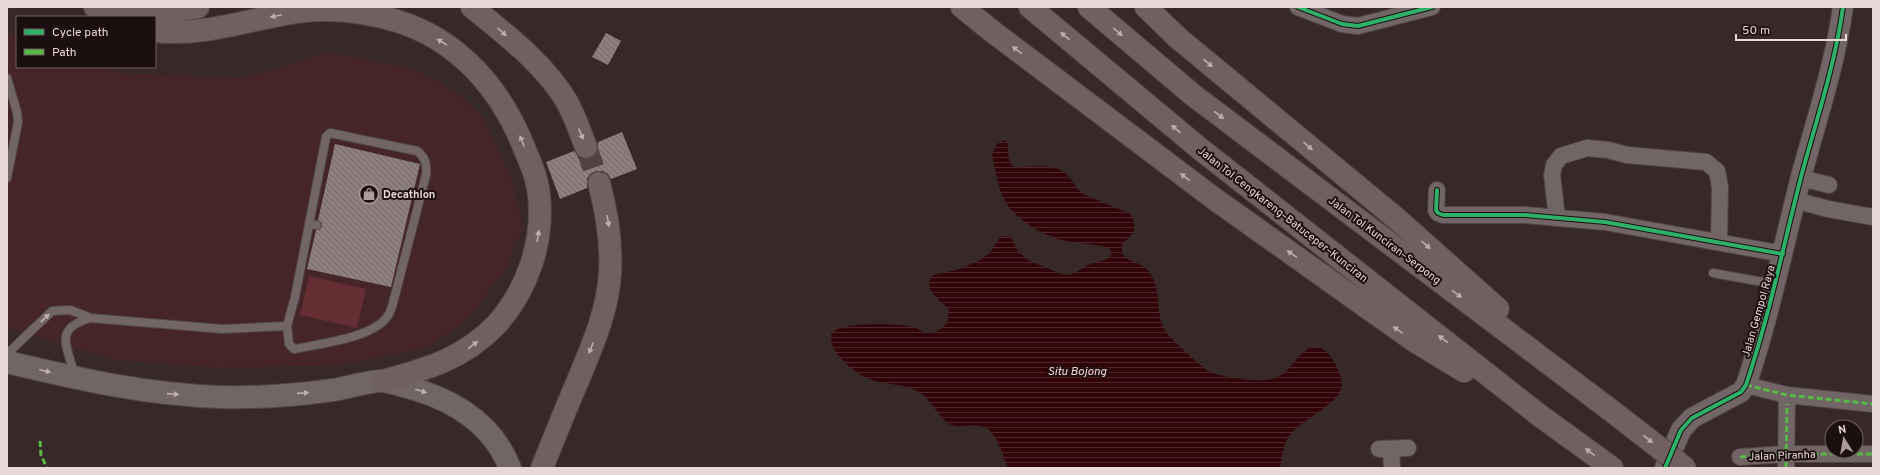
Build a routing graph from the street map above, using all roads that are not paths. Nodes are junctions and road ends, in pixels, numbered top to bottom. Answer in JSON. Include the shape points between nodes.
{"nodes":[{"id":1,"x":81,"y":7,"type":"edge"},
{"id":2,"x":95,"y":7,"type":"edge"},
{"id":3,"x":198,"y":7,"type":"edge"},
{"id":4,"x":472,"y":7,"type":"edge"},
{"id":5,"x":962,"y":7,"type":"edge"},
{"id":6,"x":1030,"y":7,"type":"edge"},
{"id":7,"x":1089,"y":7,"type":"edge"},
{"id":8,"x":1146,"y":7,"type":"edge"},
{"id":9,"x":1298,"y":7,"type":"edge"},
{"id":10,"x":1432,"y":7,"type":"edge"},
{"id":11,"x":1843,"y":7,"type":"edge"},
{"id":12,"x":1404,"y":10,"type":"edge"},
{"id":13,"x":97,"y":16,"type":"edge"},
{"id":14,"x":156,"y":31,"type":"edge"},
{"id":15,"x":7,"y":78,"type":"edge"},
{"id":16,"x":586,"y":147,"type":"tunnel mouth"},
{"id":17,"x":9,"y":166,"type":"edge"},
{"id":18,"x":7,"y":178,"type":"edge"},
{"id":19,"x":1801,"y":178,"type":"junction"},
{"id":20,"x":599,"y":183,"type":"tunnel mouth"},
{"id":21,"x":1829,"y":184,"type":"dead end"},
{"id":22,"x":1437,"y":190,"type":"dead end"},
{"id":23,"x":1796,"y":200,"type":"junction"},
{"id":24,"x":1873,"y":217,"type":"edge"},
{"id":25,"x":1557,"y":218,"type":"junction"},
{"id":26,"x":1719,"y":241,"type":"junction"},
{"id":27,"x":1783,"y":254,"type":"junction"},
{"id":28,"x":1713,"y":273,"type":"dead end"},
{"id":29,"x":1775,"y":284,"type":"junction"},
{"id":30,"x":92,"y":318,"type":"junction"},
{"id":31,"x":286,"y":326,"type":"junction"},
{"id":32,"x":7,"y":354,"type":"edge"},
{"id":33,"x":7,"y":362,"type":"edge"},
{"id":34,"x":76,"y":379,"type":"junction"},
{"id":35,"x":383,"y":381,"type":"junction"},
{"id":36,"x":1746,"y":385,"type":"junction"},
{"id":37,"x":1787,"y":395,"type":"junction"},
{"id":38,"x":1873,"y":404,"type":"edge"},
{"id":39,"x":1539,"y":415,"type":"junction"},
{"id":40,"x":1617,"y":415,"type":"junction"},
{"id":41,"x":1408,"y":448,"type":"dead end"},
{"id":42,"x":1873,"y":454,"type":"edge"},
{"id":43,"x":1740,"y":457,"type":"dead end"},
{"id":44,"x":1786,"y":461,"type":"edge"},
{"id":45,"x":510,"y":468,"type":"edge"},
{"id":46,"x":542,"y":468,"type":"edge"},
{"id":47,"x":1392,"y":468,"type":"edge"},
{"id":48,"x":1612,"y":468,"type":"edge"},
{"id":49,"x":1665,"y":468,"type":"edge"},
{"id":50,"x":1684,"y":468,"type":"edge"}],
"edges":[{"from":1,"to":13,"type":"highway"},
{"from":2,"to":3,"type":"highway","via":[[136,13]]},
{"from":4,"to":16,"type":"highway","one_way":true,"via":[[528,56],[552,81],[567,103]]},
{"from":39,"to":5,"type":"highway","one_way":true,"via":[[1406,336],[1216,200]]},
{"from":39,"to":6,"type":"highway","name":"Jalan Tol Cengkareng–Batuceper–Kunciran","one_way":true,"via":[[1199,148]]},
{"from":7,"to":40,"type":"highway","name":"Jalan Tol Kunciran–Serpong","one_way":true,"via":[[1193,95]]},
{"from":8,"to":40,"type":"highway","one_way":true,"via":[[1178,38],[1397,220]]},
{"from":9,"to":12,"type":"street","via":[[1342,24],[1358,26]]},
{"from":10,"to":12,"type":"street"},
{"from":11,"to":19,"type":"street","name":"Jalan Gempol Raya","via":[[1839,36]]},
{"from":35,"to":14,"type":"highway","one_way":true,"via":[[439,364],[465,350],[486,334],[506,312],[524,280],[538,242],[539,195],[522,142],[502,103],[483,77],[447,45],[414,27],[380,16],[345,11],[306,11],[196,31]]},
{"from":15,"to":17,"type":"lane","via":[[18,122]]},
{"from":17,"to":18,"type":"lane"},
{"from":19,"to":21,"type":"street"},
{"from":19,"to":23,"type":"street","name":"Jalan Gempol Raya"},
{"from":20,"to":46,"type":"highway","one_way":true,"via":[[609,223],[608,290],[595,338]]},
{"from":22,"to":25,"type":"street","via":[[1436,210],[1443,215],[1525,215]]},
{"from":23,"to":24,"type":"street"},
{"from":23,"to":27,"type":"street","name":"Jalan Gempol Raya"},
{"from":25,"to":26,"type":"street","via":[[1605,222]]},
{"from":25,"to":26,"type":"street","via":[[1552,175],[1560,156],[1587,148],[1627,155],[1706,162],[1717,171],[1720,187]]},
{"from":26,"to":27,"type":"street"},
{"from":27,"to":29,"type":"street","name":"Jalan Gempol Raya"},
{"from":28,"to":29,"type":"lane"},
{"from":29,"to":36,"type":"street","name":"Jalan Gempol Raya"},
{"from":30,"to":31,"type":"lane","via":[[222,329]]},
{"from":32,"to":30,"type":"lane","one_way":true,"via":[[52,311],[70,310]]},
{"from":30,"to":34,"type":"lane","via":[[77,322],[66,334],[65,340]]},
{"from":31,"to":31,"type":"lane","via":[[313,224],[326,137],[334,133],[417,151],[427,166],[388,316],[380,324],[354,336],[294,348],[289,344]]},
{"from":33,"to":34,"type":"main road","one_way":true},
{"from":34,"to":35,"type":"main road","one_way":true,"via":[[158,393],[222,397],[320,392]]},
{"from":35,"to":45,"type":"main road","one_way":true,"via":[[439,397],[466,412],[486,430]]},
{"from":36,"to":37,"type":"street"},
{"from":36,"to":49,"type":"street","via":[[1741,392],[1692,418],[1681,430]]},
{"from":37,"to":38,"type":"street"},
{"from":37,"to":44,"type":"street"},
{"from":48,"to":39,"type":"highway","one_way":true},
{"from":40,"to":50,"type":"highway","name":"Jalan Tol Kunciran–Serpong","one_way":true,"bridge":true},
{"from":41,"to":47,"type":"street","via":[[1385,449]]},
{"from":42,"to":44,"type":"street","name":"Jalan Piranha"},
{"from":43,"to":44,"type":"street","name":"Jalan Piranha"}]}
